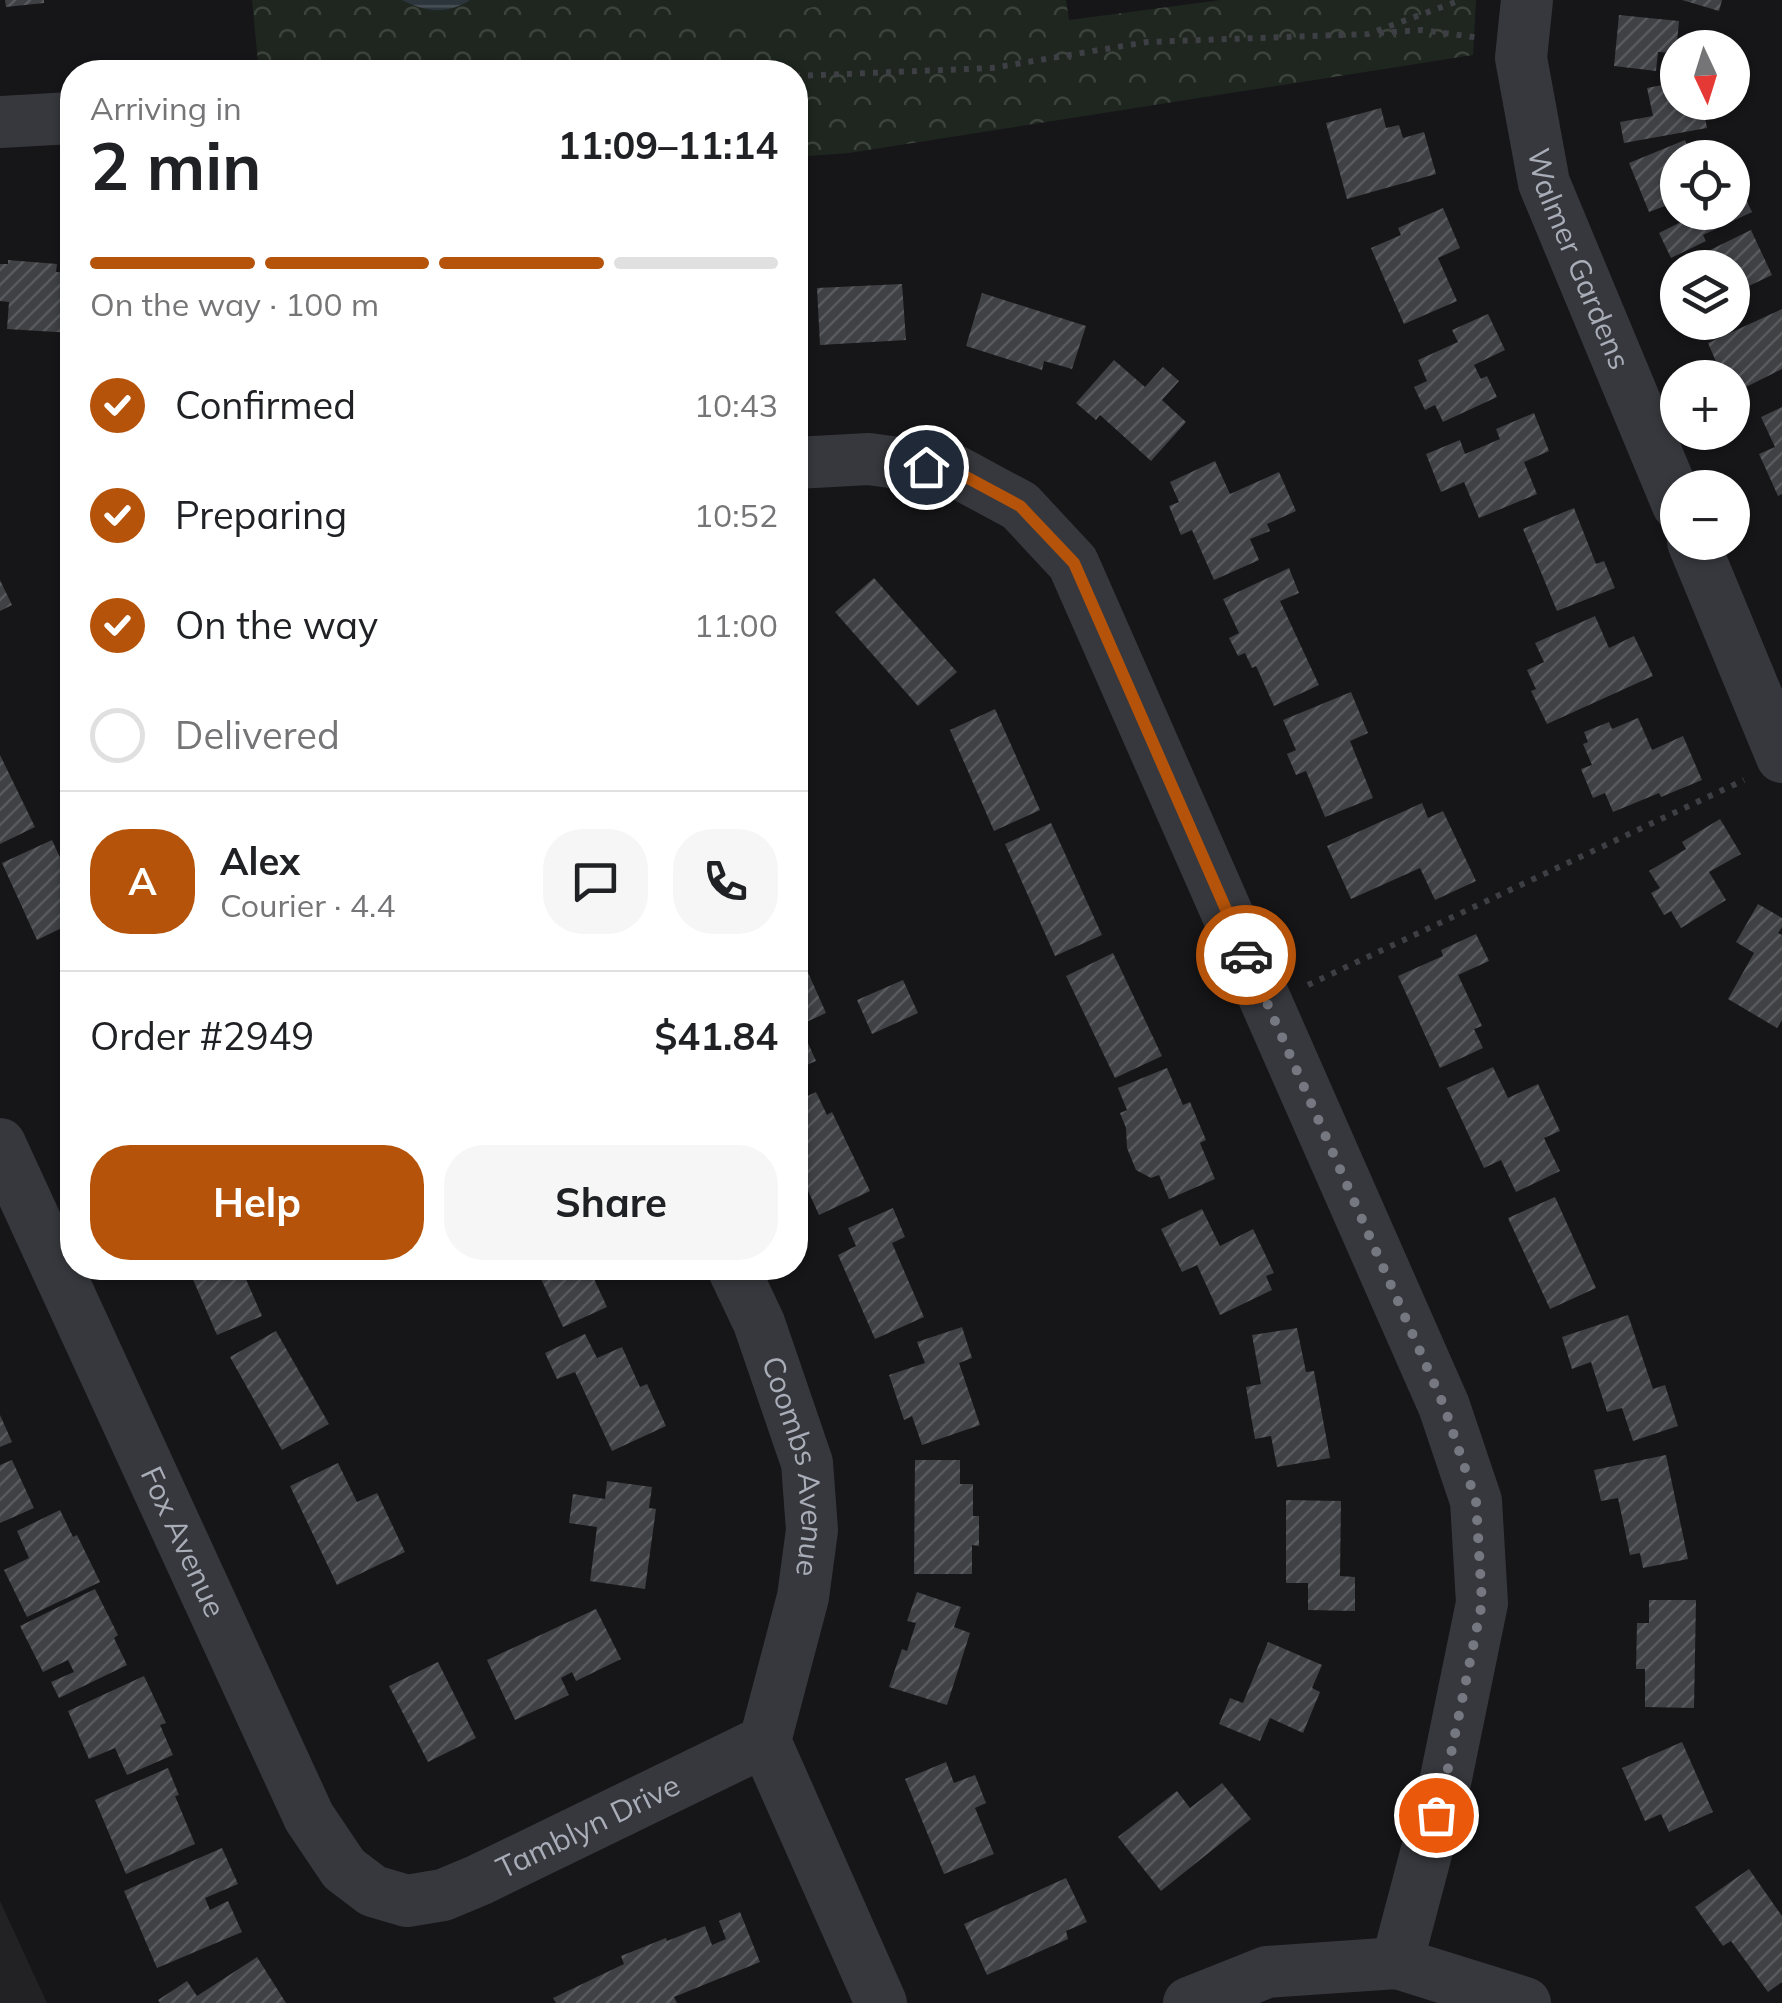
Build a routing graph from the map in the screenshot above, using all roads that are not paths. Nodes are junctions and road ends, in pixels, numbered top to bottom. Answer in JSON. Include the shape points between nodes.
{"nodes":[{"id":1,"x":1528,"y":0,"type":"edge"},
{"id":2,"x":60,"y":119,"type":"edge"},
{"id":3,"x":0,"y":122,"type":"edge"},
{"id":4,"x":808,"y":461,"type":"edge"},
{"id":5,"x":1663,"y":470,"type":"edge"},
{"id":6,"x":1699,"y":560,"type":"edge"},
{"id":7,"x":1765,"y":768,"type":"edge"},
{"id":8,"x":0,"y":1144,"type":"edge"},
{"id":9,"x":60,"y":1275,"type":"edge"},
{"id":10,"x":62,"y":1280,"type":"edge"},
{"id":11,"x":739,"y":1280,"type":"edge"},
{"id":12,"x":765,"y":1741,"type":"junction"},
{"id":13,"x":408,"y":1901,"type":"joint"},
{"id":14,"x":1397,"y":1962,"type":"junction"},
{"id":15,"x":881,"y":2003,"type":"edge"},
{"id":16,"x":1189,"y":2003,"type":"edge"},
{"id":17,"x":1525,"y":2003,"type":"edge"}],
"edges":[{"from":1,"to":5,"type":"street","name":"Walmer Gardens","via":[[1521,58],[1544,183]]},
{"from":2,"to":3,"type":"street"},
{"from":4,"to":14,"type":"street","via":[[869,458],[955,471],[1020,506],[1074,563],[1444,1406],[1476,1501],[1482,1603],[1446,1778]]},
{"from":6,"to":7,"type":"street"},
{"from":8,"to":9,"type":"street","name":"Fox Avenue"},
{"from":10,"to":13,"type":"street","name":"Fox Avenue","via":[[309,1817],[344,1870],[373,1891]]},
{"from":11,"to":12,"type":"street","name":"Coombs Avenue","via":[[807,1463],[812,1530],[803,1597]]},
{"from":12,"to":13,"type":"street","name":"Tamblyn Drive","via":[[479,1880]]},
{"from":12,"to":15,"type":"street"},
{"from":14,"to":16,"type":"street","via":[[1267,1972]]},
{"from":14,"to":17,"type":"street"}]}
